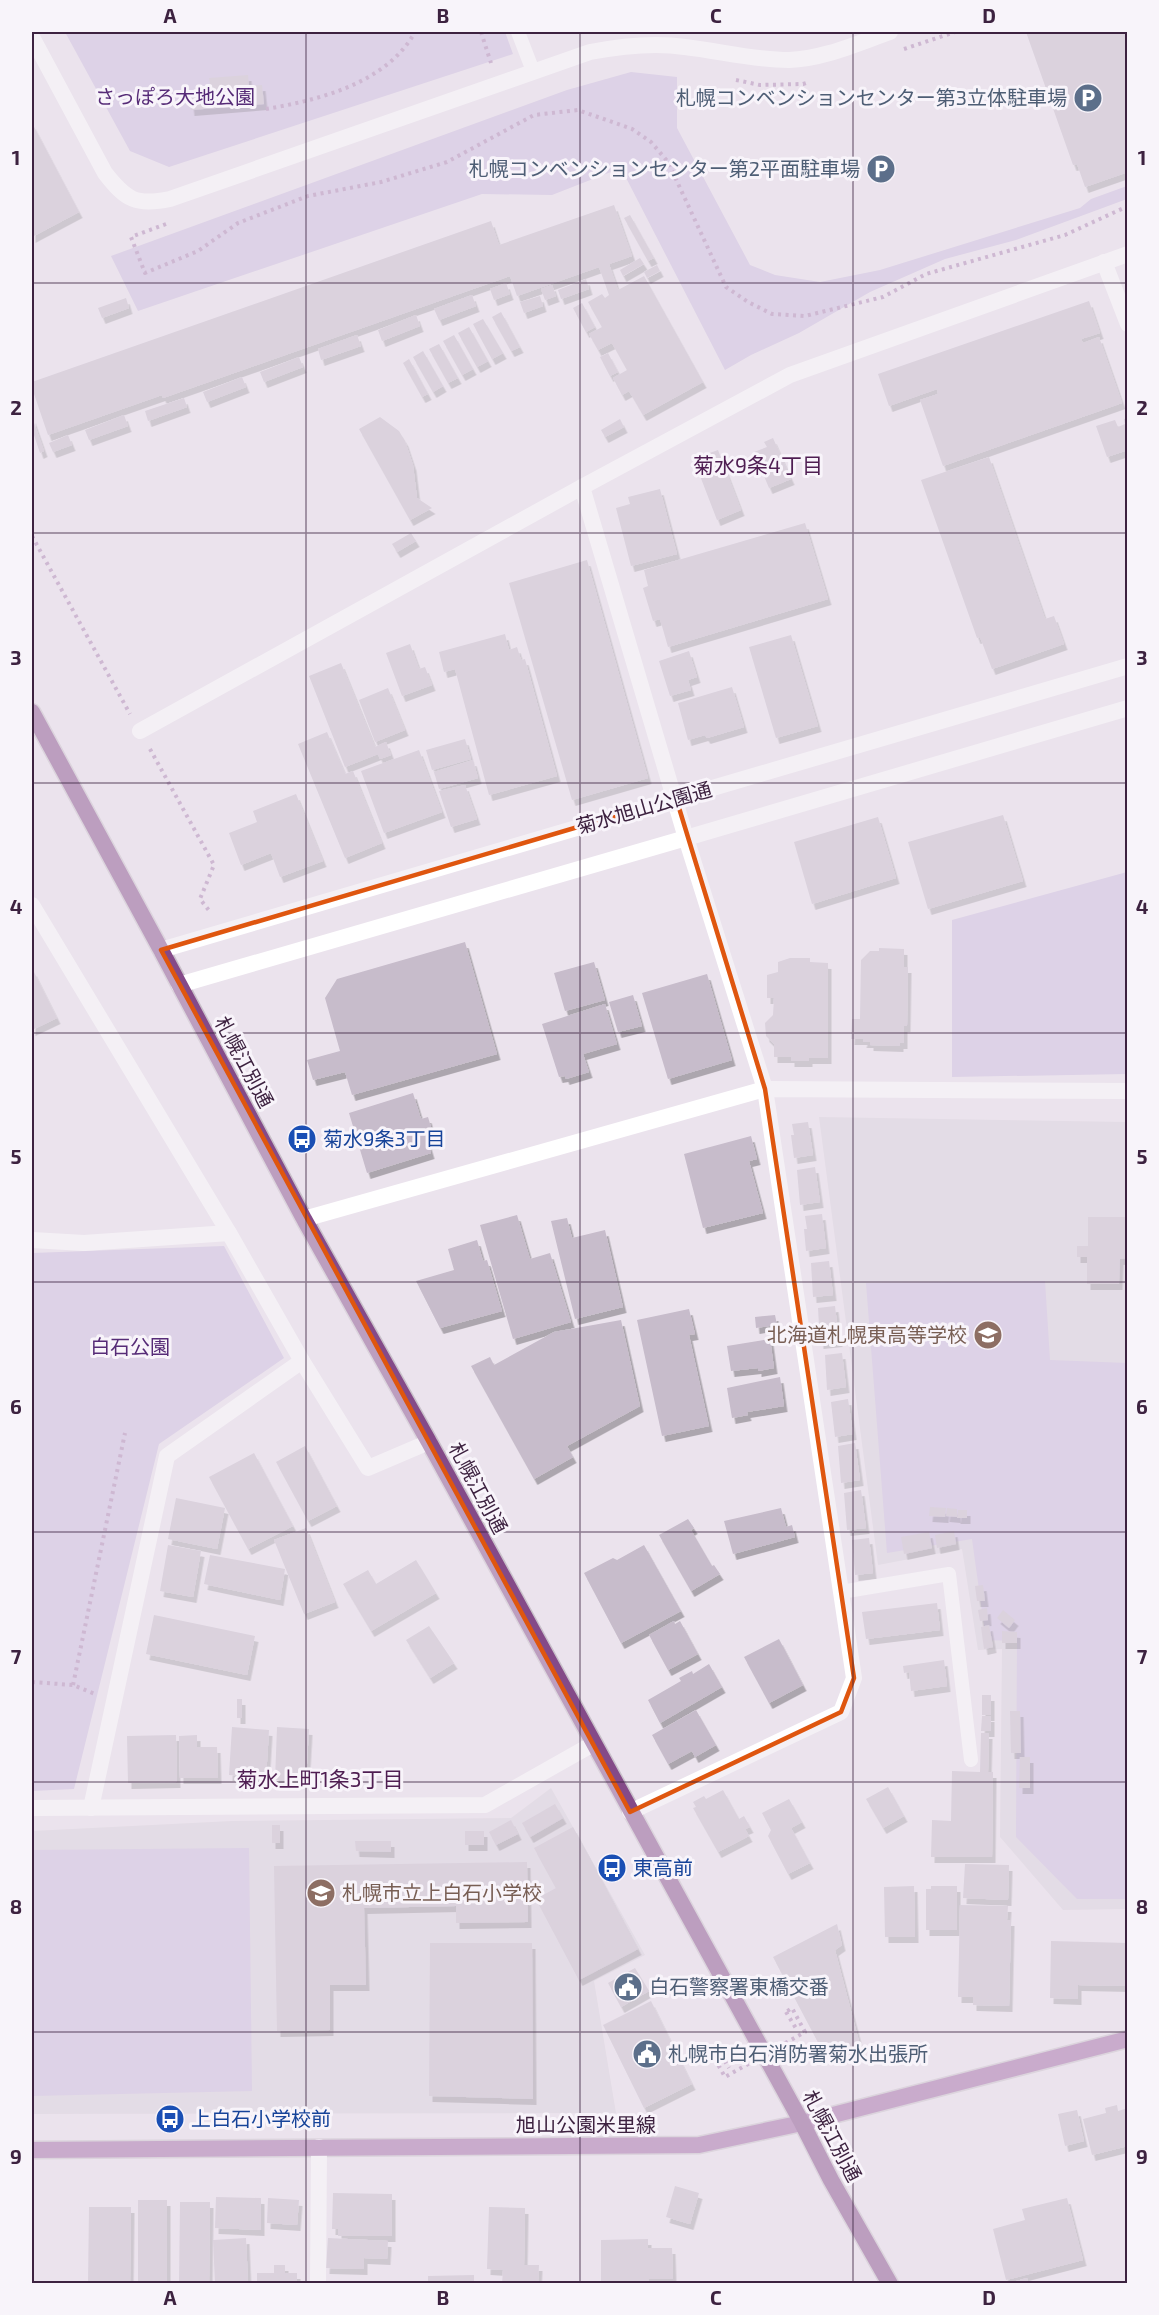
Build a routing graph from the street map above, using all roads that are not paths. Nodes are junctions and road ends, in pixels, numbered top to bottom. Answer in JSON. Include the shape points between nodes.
{"nodes":[{"id":1,"x":518,"y":32,"type":"edge"},
{"id":2,"x":890,"y":32,"type":"edge"},
{"id":3,"x":863,"y":36,"type":"edge"},
{"id":4,"x":32,"y":38,"type":"edge"},
{"id":5,"x":533,"y":71,"type":"junction"},
{"id":6,"x":1128,"y":254,"type":"edge"},
{"id":7,"x":1104,"y":262,"type":"junction"},
{"id":8,"x":1128,"y":324,"type":"edge"},
{"id":9,"x":582,"y":486,"type":"junction"},
{"id":10,"x":1128,"y":666,"type":"edge"},
{"id":11,"x":1128,"y":708,"type":"edge"},
{"id":12,"x":32,"y":712,"type":"edge"},
{"id":13,"x":140,"y":731,"type":"road end"},
{"id":14,"x":675,"y":798,"type":"junction"},
{"id":15,"x":686,"y":838,"type":"junction"},
{"id":16,"x":32,"y":905,"type":"edge"},
{"id":17,"x":162,"y":950,"type":"junction"},
{"id":18,"x":179,"y":985,"type":"junction"},
{"id":19,"x":765,"y":1089,"type":"junction"},
{"id":20,"x":1128,"y":1091,"type":"edge"},
{"id":21,"x":304,"y":1219,"type":"junction"},
{"id":22,"x":229,"y":1233,"type":"junction"},
{"id":23,"x":32,"y":1240,"type":"edge"},
{"id":24,"x":302,"y":1361,"type":"junction"},
{"id":25,"x":429,"y":1442,"type":"junction"},
{"id":26,"x":841,"y":1592,"type":"junction"},
{"id":27,"x":593,"y":1744,"type":"junction"},
{"id":28,"x":971,"y":1760,"type":"dead end"},
{"id":29,"x":32,"y":1808,"type":"edge"},
{"id":30,"x":91,"y":1808,"type":"junction"},
{"id":31,"x":630,"y":1812,"type":"junction"},
{"id":32,"x":1128,"y":2039,"type":"edge"},
{"id":33,"x":802,"y":2124,"type":"junction"},
{"id":34,"x":319,"y":2147,"type":"junction"},
{"id":35,"x":32,"y":2150,"type":"edge"},
{"id":36,"x":318,"y":2283,"type":"edge"},
{"id":37,"x":890,"y":2283,"type":"edge"}],
"edges":[{"from":1,"to":5,"type":"lane"},
{"from":2,"to":3,"type":"street"},
{"from":3,"to":5,"type":"street","via":[[829,52],[792,60],[756,59],[657,44],[590,52]]},
{"from":4,"to":5,"type":"street","via":[[105,173],[132,200],[150,203],[170,200]]},
{"from":6,"to":7,"type":"street"},
{"from":7,"to":8,"type":"street"},
{"from":7,"to":9,"type":"street","via":[[790,375]]},
{"from":9,"to":13,"type":"street"},
{"from":9,"to":14,"type":"street"},
{"from":10,"to":14,"type":"street","name":"菊水旭山公園通"},
{"from":11,"to":15,"type":"street","name":"菊水旭山公園通"},
{"from":12,"to":17,"type":"highway","name":"札幌江別通"},
{"from":14,"to":15,"type":"street"},
{"from":14,"to":17,"type":"street","name":"菊水旭山公園通"},
{"from":15,"to":18,"type":"street","name":"菊水旭山公園通"},
{"from":15,"to":19,"type":"street"},
{"from":16,"to":22,"type":"street"},
{"from":17,"to":18,"type":"highway","name":"札幌江別通"},
{"from":18,"to":21,"type":"highway","name":"札幌江別通"},
{"from":19,"to":20,"type":"street"},
{"from":19,"to":21,"type":"street"},
{"from":19,"to":26,"type":"street"},
{"from":21,"to":25,"type":"highway","name":"札幌江別通"},
{"from":22,"to":23,"type":"street","via":[[84,1243]]},
{"from":22,"to":24,"type":"street"},
{"from":24,"to":25,"type":"street","via":[[368,1468]]},
{"from":24,"to":30,"type":"street","via":[[167,1456]]},
{"from":25,"to":27,"type":"highway","name":"札幌江別通"},
{"from":26,"to":28,"type":"lane","via":[[949,1575]]},
{"from":26,"to":31,"type":"street","via":[[854,1678],[841,1712]]},
{"from":27,"to":30,"type":"street","via":[[485,1805]]},
{"from":27,"to":31,"type":"highway","name":"札幌江別通"},
{"from":29,"to":30,"type":"street"},
{"from":31,"to":33,"type":"highway","name":"札幌江別通"},
{"from":32,"to":33,"type":"main road","name":"旭山公園米里線"},
{"from":33,"to":34,"type":"main road","name":"旭山公園米里線","via":[[699,2145]]},
{"from":33,"to":37,"type":"highway","name":"札幌江別通"},
{"from":34,"to":35,"type":"main road","name":"旭山公園米里線"},
{"from":34,"to":36,"type":"street"}]}
